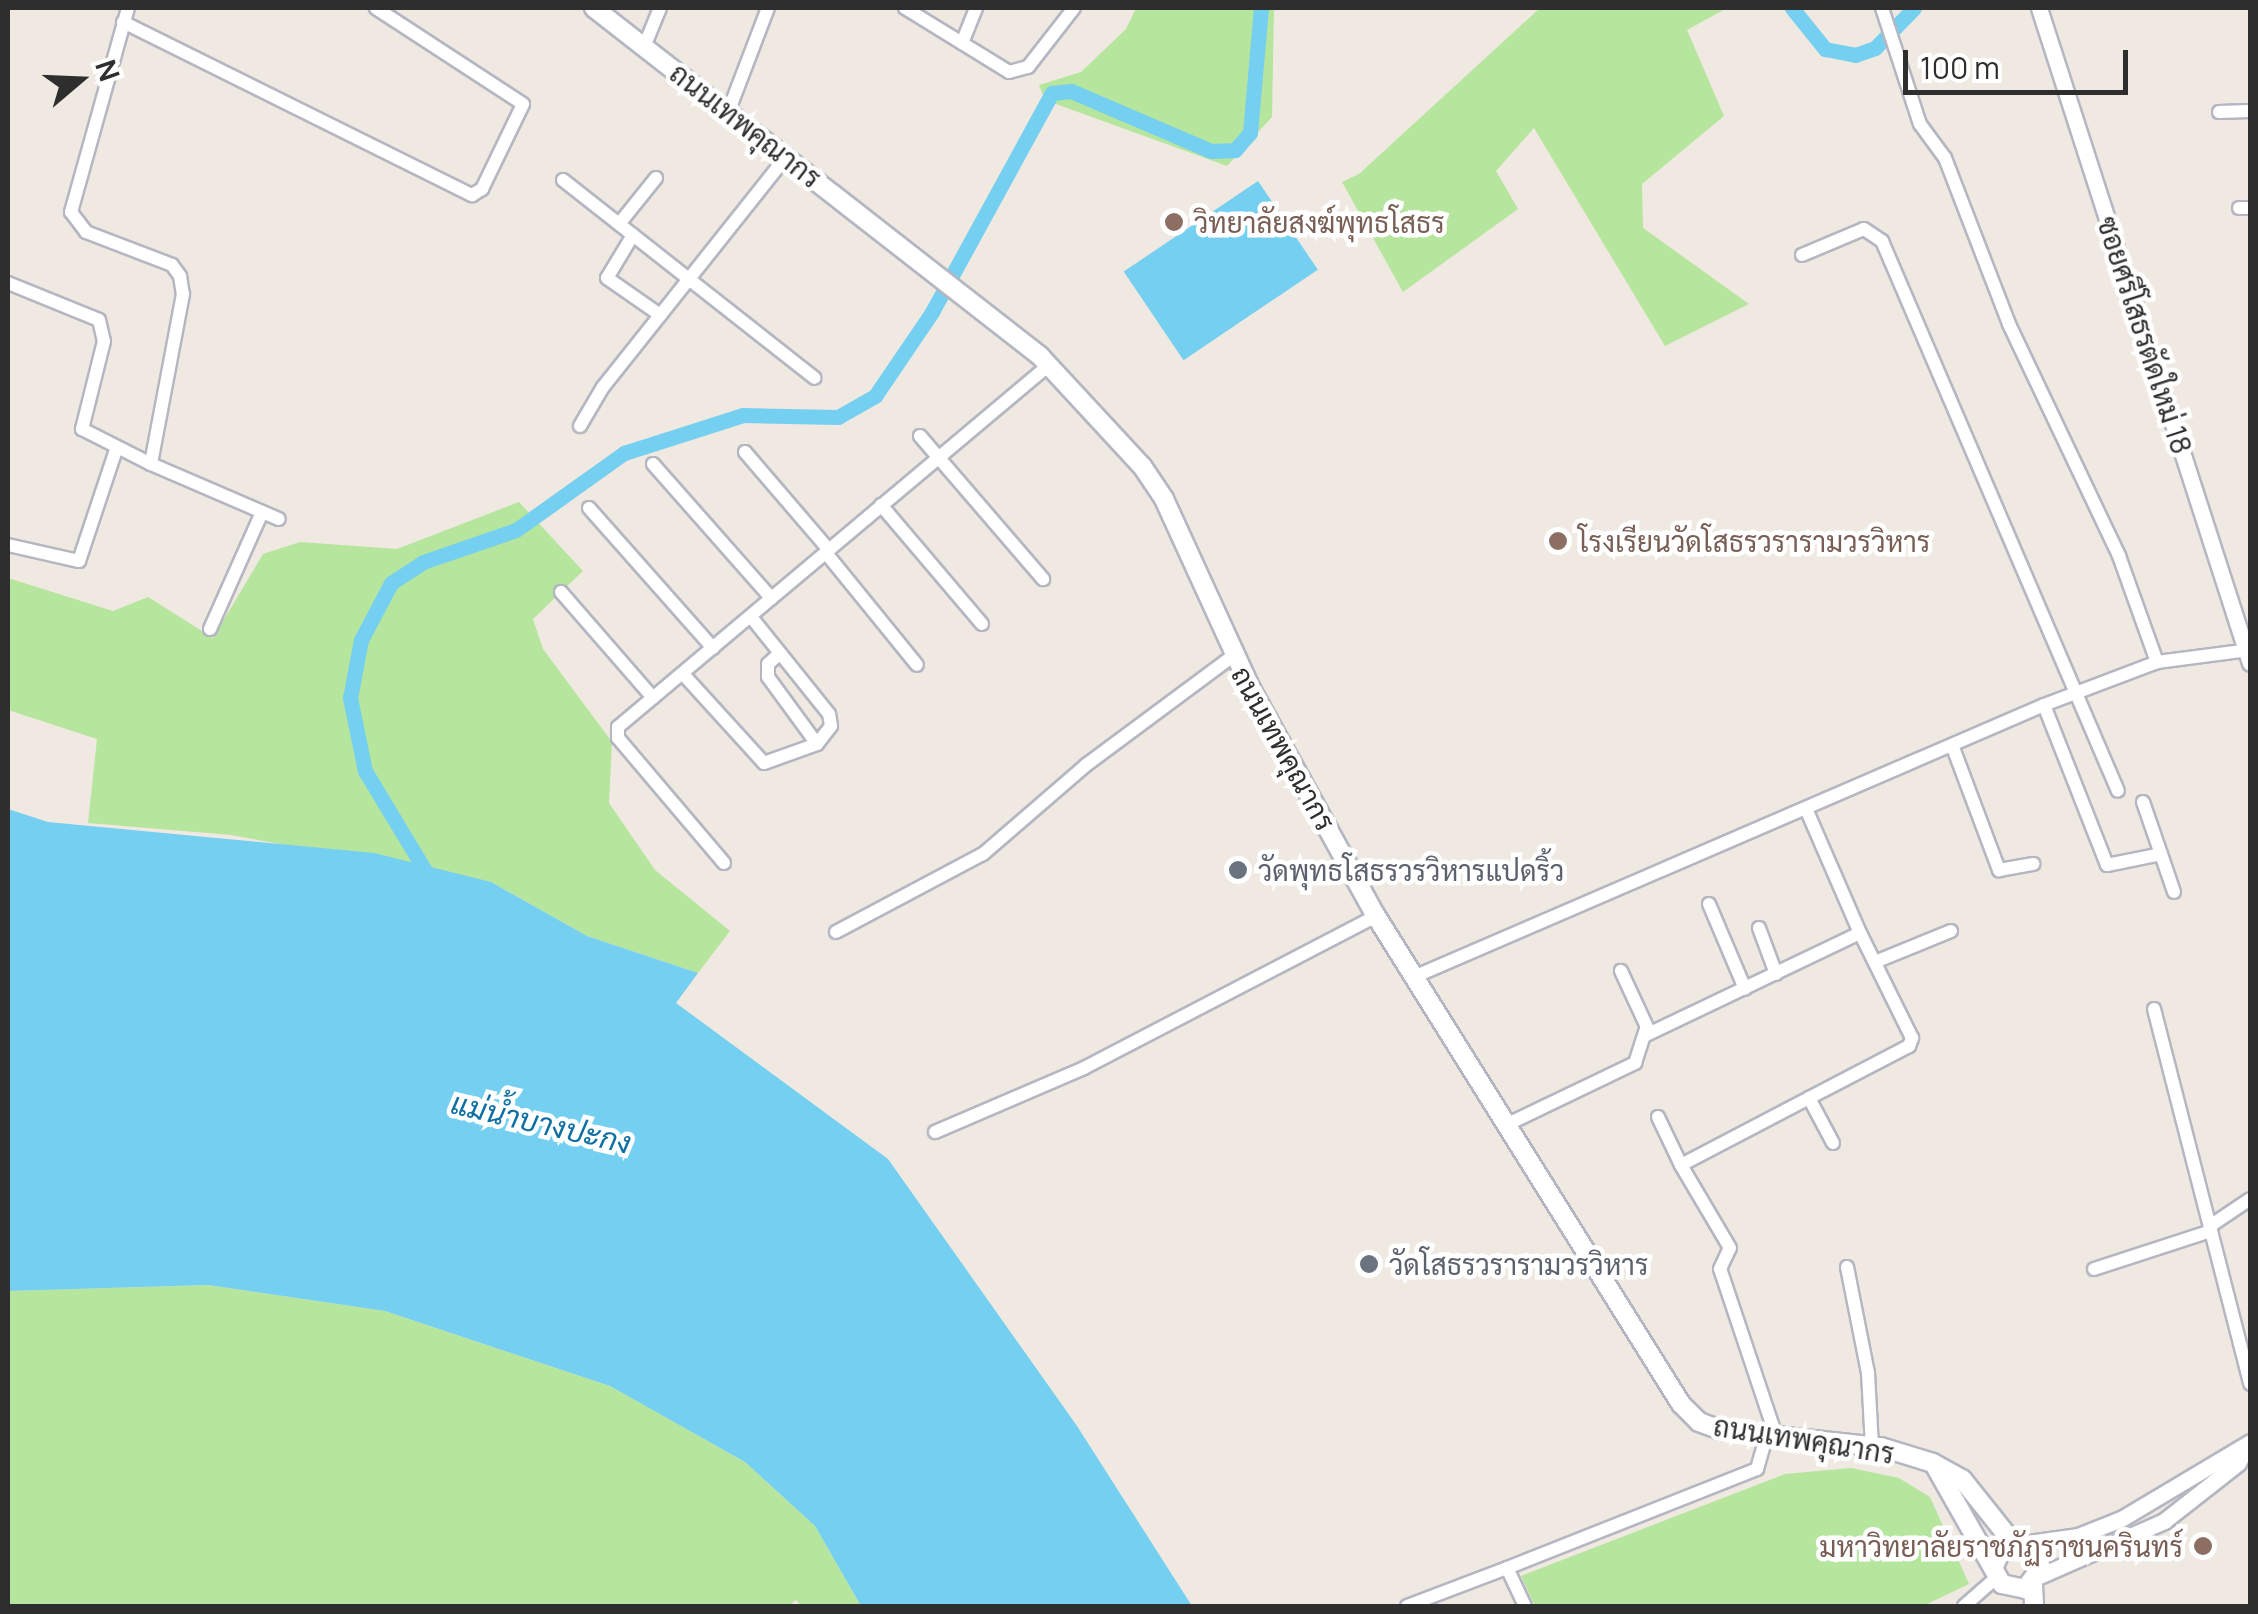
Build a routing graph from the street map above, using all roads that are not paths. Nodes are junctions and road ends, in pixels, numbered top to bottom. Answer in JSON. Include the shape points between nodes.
{"nodes":[{"id":1,"x":376,"y":8,"type":"edge"},
{"id":2,"x":594,"y":8,"type":"edge"},
{"id":3,"x":660,"y":8,"type":"edge"},
{"id":4,"x":768,"y":8,"type":"edge"},
{"id":5,"x":905,"y":8,"type":"edge"},
{"id":6,"x":976,"y":8,"type":"edge"},
{"id":7,"x":1074,"y":8,"type":"edge"},
{"id":8,"x":1882,"y":8,"type":"edge"},
{"id":9,"x":2039,"y":8,"type":"edge"},
{"id":10,"x":126,"y":14,"type":"edge"},
{"id":11,"x":962,"y":43,"type":"junction"},
{"id":12,"x":644,"y":47,"type":"junction"},
{"id":13,"x":729,"y":110,"type":"junction"},
{"id":14,"x":2250,"y":111,"type":"edge"},
{"id":15,"x":2219,"y":112,"type":"dead end"},
{"id":16,"x":786,"y":157,"type":"junction"},
{"id":17,"x":656,"y":178,"type":"dead end"},
{"id":18,"x":563,"y":180,"type":"dead end"},
{"id":19,"x":619,"y":224,"type":"junction"},
{"id":20,"x":632,"y":235,"type":"junction"},
{"id":21,"x":1802,"y":255,"type":"dead end"},
{"id":22,"x":688,"y":276,"type":"junction"},
{"id":23,"x":8,"y":283,"type":"edge"},
{"id":24,"x":660,"y":315,"type":"junction"},
{"id":25,"x":1049,"y":365,"type":"junction"},
{"id":26,"x":815,"y":378,"type":"dead end"},
{"id":27,"x":580,"y":426,"type":"dead end"},
{"id":28,"x":920,"y":436,"type":"dead end"},
{"id":29,"x":117,"y":447,"type":"junction"},
{"id":30,"x":745,"y":452,"type":"dead end"},
{"id":31,"x":942,"y":454,"type":"junction"},
{"id":32,"x":151,"y":464,"type":"junction"},
{"id":33,"x":653,"y":464,"type":"dead end"},
{"id":34,"x":881,"y":506,"type":"junction"},
{"id":35,"x":589,"y":508,"type":"dead end"},
{"id":36,"x":262,"y":512,"type":"junction"},
{"id":37,"x":280,"y":519,"type":"dead end"},
{"id":38,"x":8,"y":545,"type":"edge"},
{"id":39,"x":827,"y":552,"type":"junction"},
{"id":40,"x":1043,"y":579,"type":"dead end"},
{"id":41,"x":562,"y":592,"type":"dead end"},
{"id":42,"x":771,"y":598,"type":"junction"},
{"id":43,"x":751,"y":617,"type":"junction"},
{"id":44,"x":982,"y":624,"type":"dead end"},
{"id":45,"x":210,"y":629,"type":"dead end"},
{"id":46,"x":713,"y":648,"type":"junction"},
{"id":47,"x":780,"y":653,"type":"junction"},
{"id":48,"x":2249,"y":654,"type":"edge"},
{"id":49,"x":1233,"y":656,"type":"junction"},
{"id":50,"x":2157,"y":662,"type":"junction"},
{"id":51,"x":917,"y":665,"type":"dead end"},
{"id":52,"x":683,"y":674,"type":"junction"},
{"id":53,"x":2080,"y":692,"type":"junction"},
{"id":54,"x":653,"y":698,"type":"junction"},
{"id":55,"x":2044,"y":706,"type":"junction"},
{"id":56,"x":817,"y":744,"type":"junction"},
{"id":57,"x":1952,"y":745,"type":"junction"},
{"id":58,"x":2118,"y":791,"type":"dead end"},
{"id":59,"x":2143,"y":802,"type":"dead end"},
{"id":60,"x":1806,"y":809,"type":"junction"},
{"id":61,"x":2161,"y":854,"type":"junction"},
{"id":62,"x":724,"y":863,"type":"dead end"},
{"id":63,"x":2033,"y":864,"type":"dead end"},
{"id":64,"x":2174,"y":892,"type":"dead end"},
{"id":65,"x":1709,"y":904,"type":"dead end"},
{"id":66,"x":1376,"y":916,"type":"junction"},
{"id":67,"x":1759,"y":928,"type":"dead end"},
{"id":68,"x":1951,"y":931,"type":"dead end"},
{"id":69,"x":836,"y":932,"type":"dead end"},
{"id":70,"x":1860,"y":933,"type":"junction"},
{"id":71,"x":1875,"y":962,"type":"junction"},
{"id":72,"x":1620,"y":971,"type":"dead end"},
{"id":73,"x":1776,"y":974,"type":"junction"},
{"id":74,"x":1416,"y":976,"type":"junction"},
{"id":75,"x":1744,"y":989,"type":"junction"},
{"id":76,"x":2154,"y":1009,"type":"dead end"},
{"id":77,"x":1646,"y":1035,"type":"junction"},
{"id":78,"x":1808,"y":1098,"type":"junction"},
{"id":79,"x":1658,"y":1117,"type":"dead end"},
{"id":80,"x":1510,"y":1123,"type":"junction"},
{"id":81,"x":935,"y":1132,"type":"dead end"},
{"id":82,"x":1833,"y":1144,"type":"dead end"},
{"id":83,"x":1681,"y":1165,"type":"junction"},
{"id":84,"x":2250,"y":1198,"type":"edge"},
{"id":85,"x":2210,"y":1229,"type":"junction"},
{"id":86,"x":1847,"y":1267,"type":"dead end"},
{"id":87,"x":2094,"y":1269,"type":"dead end"},
{"id":88,"x":2250,"y":1384,"type":"edge"},
{"id":89,"x":1771,"y":1439,"type":"junction"},
{"id":90,"x":2249,"y":1443,"type":"edge"},
{"id":91,"x":1872,"y":1447,"type":"junction"},
{"id":92,"x":1934,"y":1463,"type":"junction"},
{"id":93,"x":2018,"y":1544,"type":"junction"},
{"id":94,"x":1506,"y":1568,"type":"junction"},
{"id":95,"x":2000,"y":1576,"type":"junction"},
{"id":96,"x":2036,"y":1580,"type":"junction"},
{"id":97,"x":1407,"y":1606,"type":"edge"},
{"id":98,"x":1524,"y":1606,"type":"edge"},
{"id":99,"x":1964,"y":1606,"type":"edge"},
{"id":100,"x":2015,"y":1606,"type":"edge"},
{"id":101,"x":2034,"y":1606,"type":"edge"}],
"edges":[{"from":1,"to":10,"type":"street","via":[[523,104],[482,189],[472,195]]},
{"from":2,"to":12,"type":"main road","name":"ถนนเทพคุณากร"},
{"from":3,"to":12,"type":"street"},
{"from":4,"to":13,"type":"street"},
{"from":5,"to":11,"type":"street"},
{"from":6,"to":11,"type":"street"},
{"from":7,"to":11,"type":"street","via":[[1019,72]]},
{"from":8,"to":50,"type":"street","via":[[1920,124],[1944,158],[2087,501],[2118,556]]},
{"from":9,"to":48,"type":"street","name":"ซอยศรีโสธรตัดใหม่ 18"},
{"from":10,"to":32,"type":"street","via":[[71,212],[86,232],[172,265],[180,276],[183,294]]},
{"from":12,"to":13,"type":"main road","name":"ถนนเทพคุณากร"},
{"from":13,"to":16,"type":"main road","name":"ถนนเทพคุณากร"},
{"from":14,"to":15,"type":"street"},
{"from":16,"to":22,"type":"street"},
{"from":16,"to":25,"type":"main road","name":"ถนนเทพคุณากร"},
{"from":17,"to":19,"type":"street"},
{"from":18,"to":19,"type":"street"},
{"from":19,"to":20,"type":"street"},
{"from":20,"to":22,"type":"street"},
{"from":20,"to":24,"type":"street","via":[[608,278]]},
{"from":21,"to":53,"type":"street","via":[[1864,229],[1882,241]]},
{"from":22,"to":24,"type":"street"},
{"from":22,"to":26,"type":"street"},
{"from":23,"to":29,"type":"street","via":[[99,320],[104,341],[82,429]]},
{"from":24,"to":27,"type":"street"},
{"from":25,"to":31,"type":"street"},
{"from":25,"to":49,"type":"main road","name":"ถนนเทพคุณากร","via":[[1164,499]]},
{"from":28,"to":31,"type":"street"},
{"from":29,"to":32,"type":"street"},
{"from":29,"to":38,"type":"street","via":[[79,560]]},
{"from":30,"to":39,"type":"street"},
{"from":31,"to":34,"type":"street"},
{"from":31,"to":40,"type":"street"},
{"from":32,"to":36,"type":"street"},
{"from":33,"to":42,"type":"street"},
{"from":34,"to":39,"type":"street"},
{"from":34,"to":44,"type":"street"},
{"from":35,"to":46,"type":"street"},
{"from":36,"to":37,"type":"street"},
{"from":36,"to":45,"type":"street"},
{"from":39,"to":42,"type":"street"},
{"from":39,"to":51,"type":"street"},
{"from":41,"to":54,"type":"street"},
{"from":42,"to":43,"type":"street"},
{"from":43,"to":46,"type":"street"},
{"from":43,"to":47,"type":"street"},
{"from":46,"to":52,"type":"street"},
{"from":47,"to":56,"type":"street","via":[[768,664],[768,678]]},
{"from":47,"to":56,"type":"street","via":[[830,714],[831,726]]},
{"from":48,"to":50,"type":"street"},
{"from":49,"to":66,"type":"main road","name":"ถนนเทพคุณากร"},
{"from":49,"to":69,"type":"street","via":[[1086,765],[974,860]]},
{"from":50,"to":53,"type":"street"},
{"from":52,"to":54,"type":"street"},
{"from":52,"to":56,"type":"street","via":[[764,763]]},
{"from":53,"to":55,"type":"street"},
{"from":53,"to":58,"type":"street"},
{"from":54,"to":62,"type":"street","via":[[618,727],[618,738]]},
{"from":55,"to":57,"type":"street"},
{"from":55,"to":61,"type":"street","via":[[2104,861],[2112,866]]},
{"from":57,"to":60,"type":"street"},
{"from":57,"to":63,"type":"street","via":[[1999,870]]},
{"from":59,"to":61,"type":"street"},
{"from":60,"to":70,"type":"street"},
{"from":60,"to":74,"type":"street"},
{"from":61,"to":64,"type":"street"},
{"from":65,"to":75,"type":"street"},
{"from":66,"to":74,"type":"main road","name":"ถนนเทพคุณากร"},
{"from":66,"to":81,"type":"street","via":[[1084,1068]]},
{"from":67,"to":73,"type":"street"},
{"from":68,"to":71,"type":"street"},
{"from":70,"to":71,"type":"street"},
{"from":70,"to":73,"type":"street"},
{"from":71,"to":78,"type":"street","via":[[1911,1032],[1909,1046]]},
{"from":72,"to":77,"type":"street"},
{"from":73,"to":75,"type":"street"},
{"from":74,"to":80,"type":"main road","name":"ถนนเทพคุณากร"},
{"from":75,"to":77,"type":"street"},
{"from":76,"to":85,"type":"street"},
{"from":77,"to":80,"type":"street","via":[[1635,1062]]},
{"from":78,"to":82,"type":"street"},
{"from":78,"to":83,"type":"street"},
{"from":79,"to":83,"type":"street"},
{"from":80,"to":89,"type":"main road","name":"ถนนเทพคุณากร","via":[[1681,1404],[1699,1422]]},
{"from":83,"to":89,"type":"street","via":[[1730,1248],[1720,1268]]},
{"from":84,"to":85,"type":"street"},
{"from":85,"to":87,"type":"street"},
{"from":85,"to":88,"type":"street"},
{"from":86,"to":91,"type":"street","via":[[1868,1373]]},
{"from":89,"to":91,"type":"main road","name":"ถนนเทพคุณากร"},
{"from":89,"to":94,"type":"street","via":[[1757,1469]]},
{"from":90,"to":93,"type":"street","via":[[2122,1519],[2078,1536]]},
{"from":90,"to":96,"type":"street","via":[[2238,1462],[2164,1521]]},
{"from":91,"to":92,"type":"main road","name":"ถนนเทพคุณากร"},
{"from":92,"to":93,"type":"main road","name":"ถนนเทพคุณากร","via":[[1971,1488]]},
{"from":92,"to":95,"type":"main road","name":"ถนนเทพคุณากร"},
{"from":93,"to":95,"type":"main road"},
{"from":93,"to":96,"type":"main road","name":"ถนนเทพคุณากร","via":[[2036,1552]]},
{"from":94,"to":97,"type":"street"},
{"from":94,"to":98,"type":"street"},
{"from":95,"to":96,"type":"main road"},
{"from":95,"to":99,"type":"street"},
{"from":95,"to":100,"type":"main road","name":"ถนนเทพคุณากร"},
{"from":96,"to":101,"type":"main road"}]}
